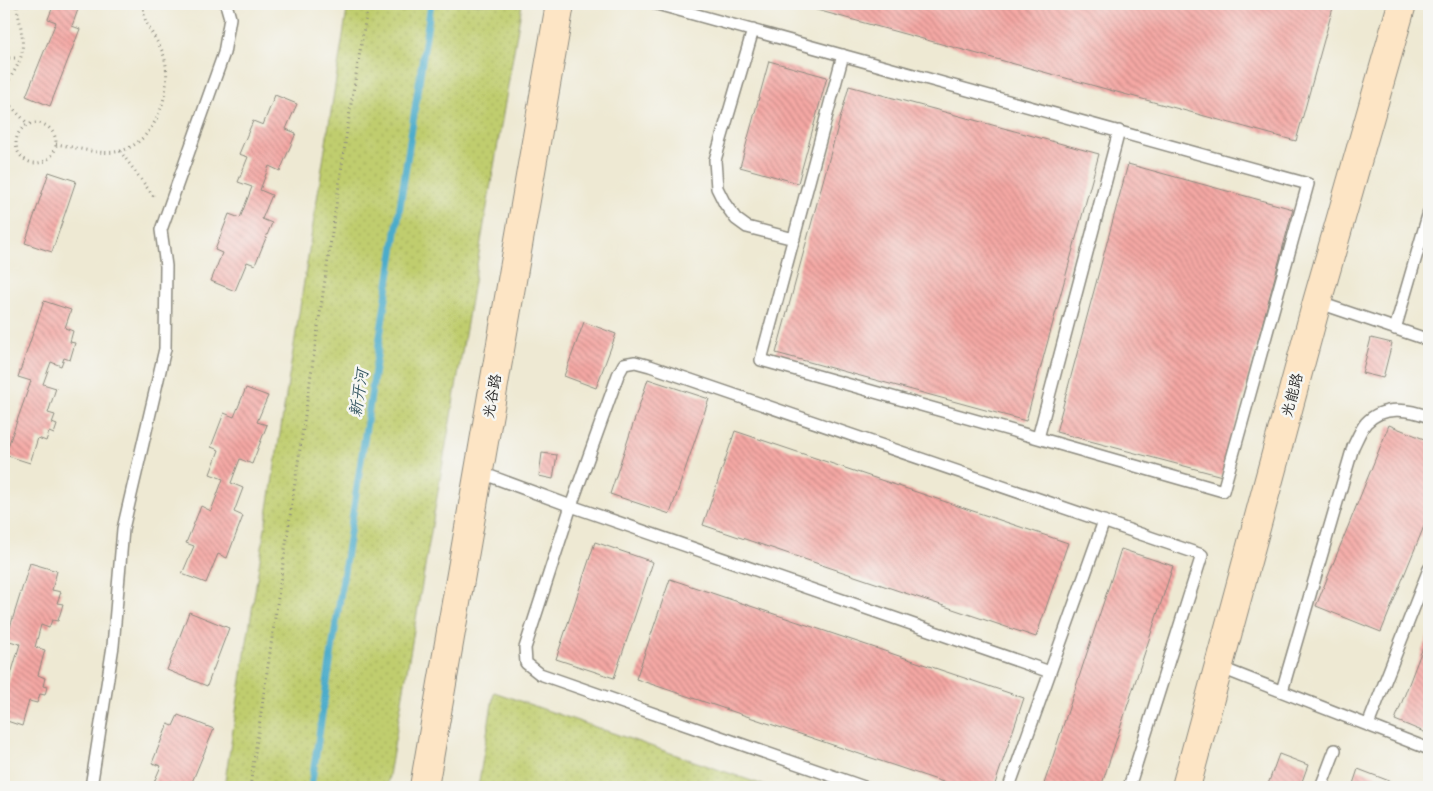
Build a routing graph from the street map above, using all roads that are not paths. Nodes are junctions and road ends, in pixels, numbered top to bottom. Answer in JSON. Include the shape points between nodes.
{"nodes":[{"id":1,"x":226,"y":4,"type":"edge"},
{"id":2,"x":560,"y":4,"type":"edge"},
{"id":3,"x":657,"y":4,"type":"edge"},
{"id":4,"x":1402,"y":4,"type":"edge"},
{"id":5,"x":753,"y":30,"type":"junction"},
{"id":6,"x":843,"y":55,"type":"junction"},
{"id":7,"x":1119,"y":131,"type":"junction"},
{"id":8,"x":1429,"y":212,"type":"edge"},
{"id":9,"x":794,"y":239,"type":"junction"},
{"id":10,"x":1317,"y":302,"type":"junction"},
{"id":11,"x":1395,"y":329,"type":"junction"},
{"id":12,"x":1429,"y":340,"type":"edge"},
{"id":13,"x":1429,"y":416,"type":"edge"},
{"id":14,"x":1038,"y":438,"type":"junction"},
{"id":15,"x":479,"y":472,"type":"junction"},
{"id":16,"x":571,"y":506,"type":"junction"},
{"id":17,"x":1104,"y":521,"type":"junction"},
{"id":18,"x":1429,"y":569,"type":"edge"},
{"id":19,"x":1219,"y":667,"type":"junction"},
{"id":20,"x":1050,"y":672,"type":"junction"},
{"id":21,"x":1282,"y":691,"type":"junction"},
{"id":22,"x":1368,"y":725,"type":"junction"},
{"id":23,"x":1429,"y":749,"type":"edge"},
{"id":24,"x":1335,"y":750,"type":"dead end"},
{"id":25,"x":91,"y":787,"type":"edge"},
{"id":26,"x":424,"y":787,"type":"edge"},
{"id":27,"x":864,"y":787,"type":"edge"},
{"id":28,"x":1009,"y":787,"type":"edge"},
{"id":29,"x":1129,"y":787,"type":"edge"},
{"id":30,"x":1186,"y":787,"type":"edge"},
{"id":31,"x":1321,"y":787,"type":"edge"}],
"edges":[{"from":1,"to":25,"type":"lane","via":[[230,18],[224,53],[161,230],[166,266],[165,349],[123,529],[112,646]]},
{"from":2,"to":15,"type":"street","name":"光谷路"},
{"from":3,"to":5,"type":"lane"},
{"from":4,"to":10,"type":"street","name":"光能路"},
{"from":5,"to":6,"type":"lane"},
{"from":5,"to":9,"type":"lane","via":[[715,160],[717,188],[736,219],[747,227]]},
{"from":6,"to":7,"type":"lane"},
{"from":6,"to":9,"type":"lane"},
{"from":7,"to":14,"type":"lane"},
{"from":7,"to":14,"type":"lane","via":[[1308,184],[1222,491]]},
{"from":8,"to":11,"type":"lane"},
{"from":9,"to":14,"type":"lane","via":[[761,360]]},
{"from":10,"to":11,"type":"lane"},
{"from":10,"to":19,"type":"street","name":"光能路"},
{"from":11,"to":12,"type":"lane"},
{"from":13,"to":21,"type":"lane","via":[[1394,409],[1379,414],[1366,423],[1353,447]]},
{"from":15,"to":16,"type":"lane"},
{"from":15,"to":26,"type":"street","name":"光谷路"},
{"from":16,"to":17,"type":"lane","via":[[618,375],[624,364],[635,362]]},
{"from":16,"to":20,"type":"lane"},
{"from":16,"to":27,"type":"lane","via":[[525,648],[526,663],[540,674]]},
{"from":17,"to":20,"type":"lane"},
{"from":17,"to":29,"type":"lane","via":[[1202,555]]},
{"from":18,"to":22,"type":"lane"},
{"from":19,"to":21,"type":"lane"},
{"from":19,"to":30,"type":"street","name":"光能路"},
{"from":20,"to":28,"type":"lane"},
{"from":21,"to":22,"type":"lane"},
{"from":22,"to":23,"type":"lane"},
{"from":24,"to":31,"type":"lane"}]}
